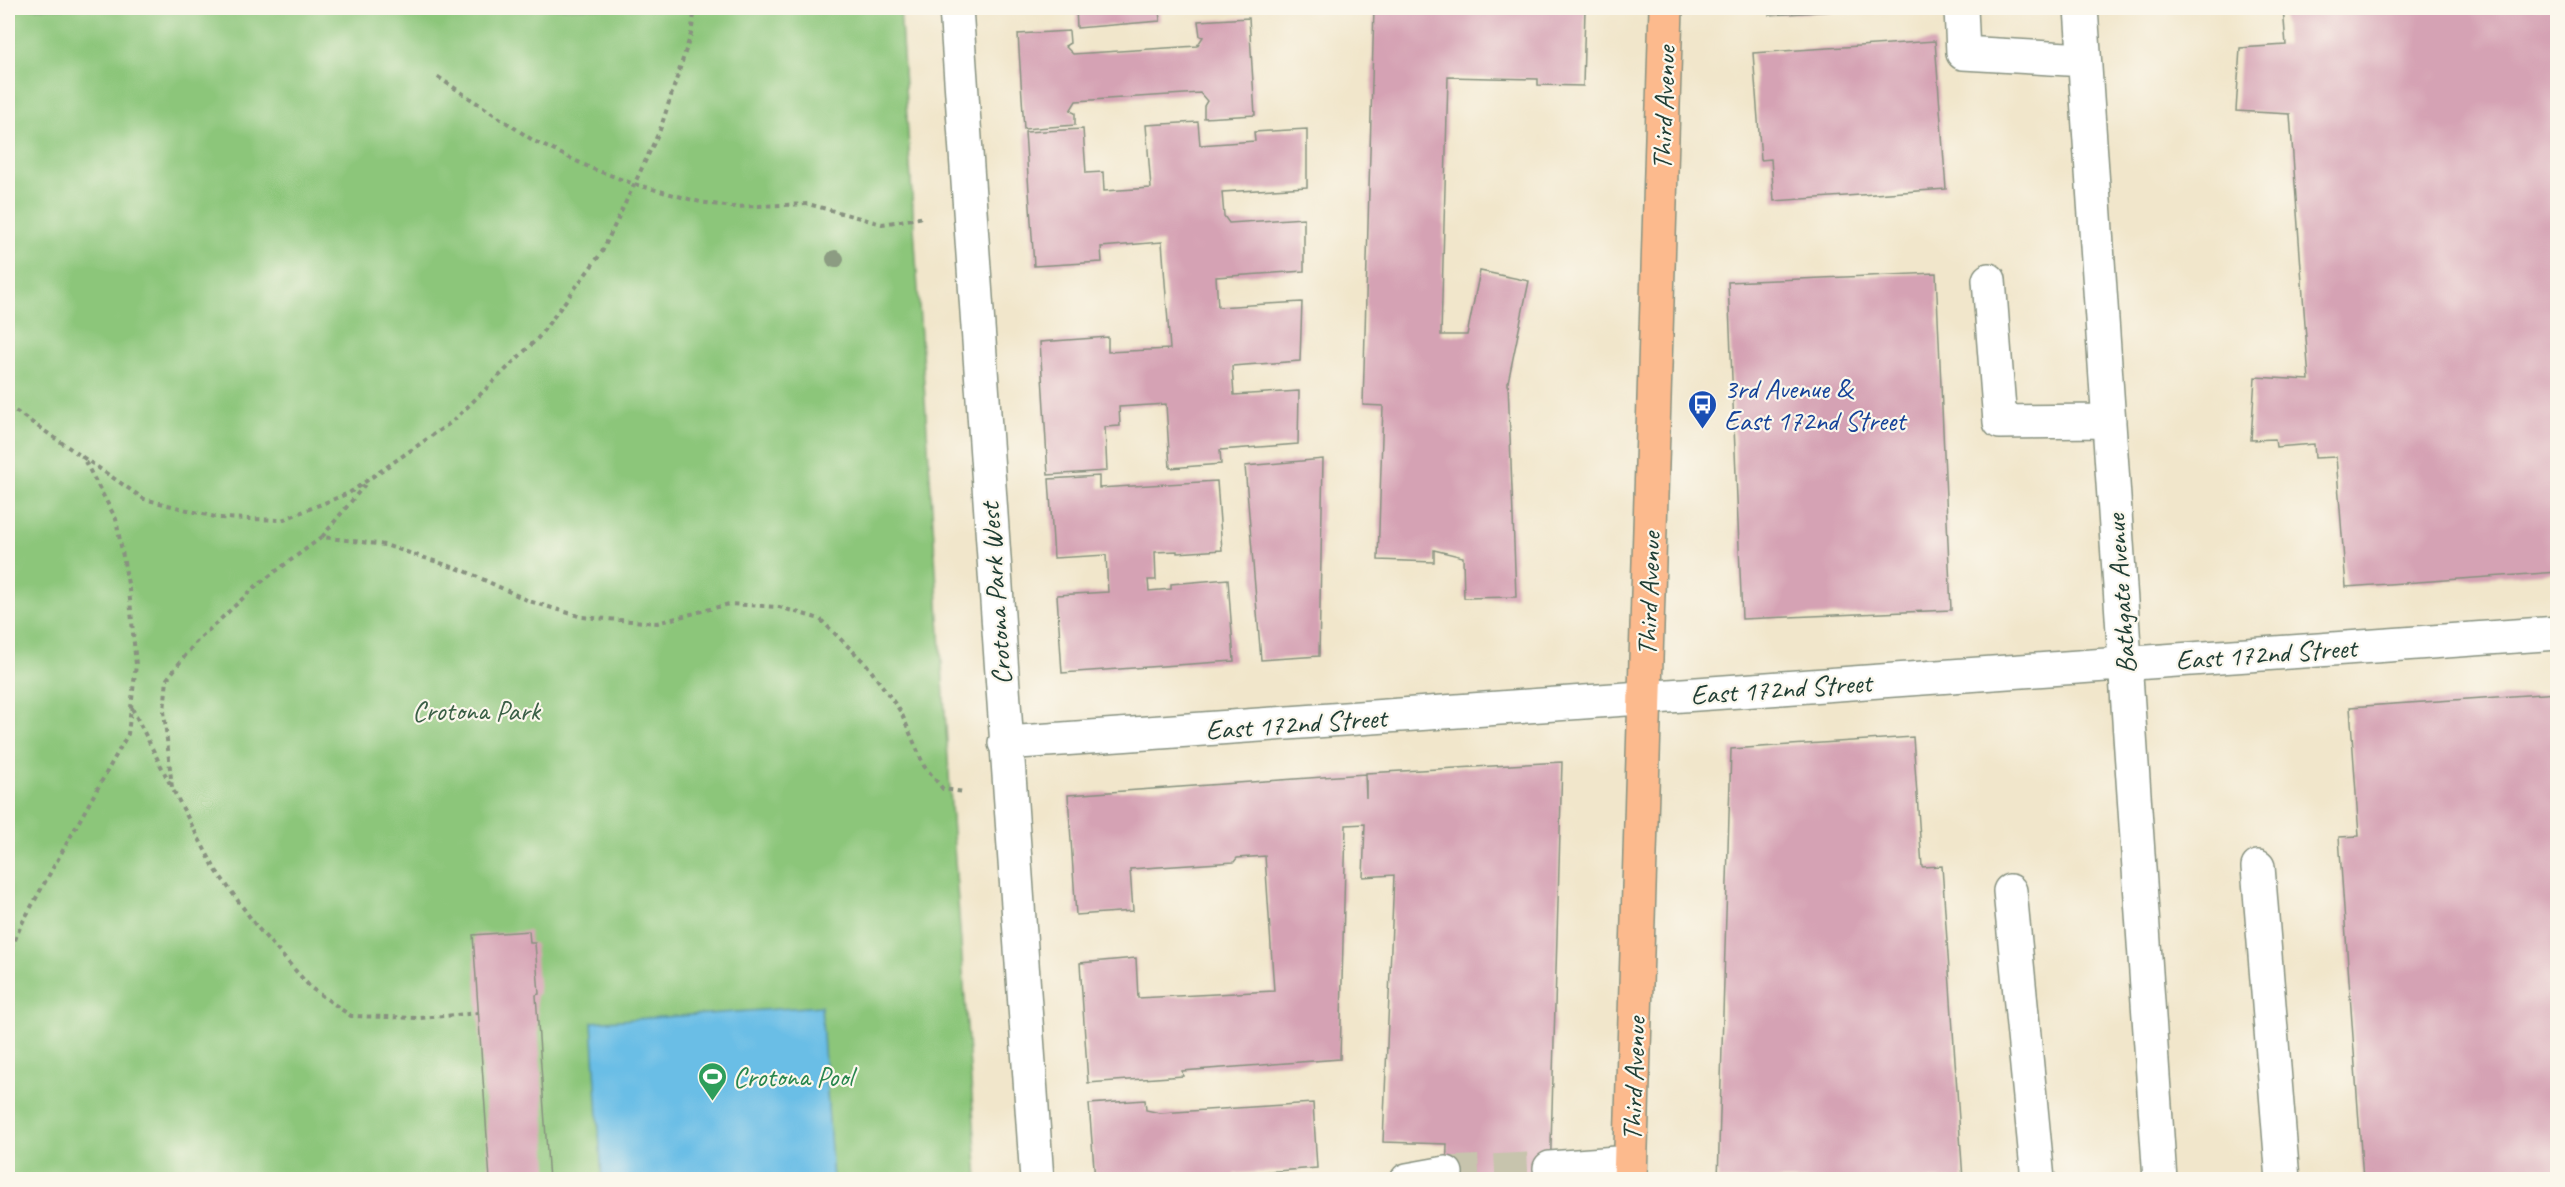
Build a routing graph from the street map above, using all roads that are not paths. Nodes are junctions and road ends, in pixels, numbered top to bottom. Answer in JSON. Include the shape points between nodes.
{"nodes":[{"id":1,"x":956,"y":8,"type":"edge"},
{"id":2,"x":1666,"y":8,"type":"edge"},
{"id":3,"x":1961,"y":8,"type":"edge"},
{"id":4,"x":2080,"y":8,"type":"edge"},
{"id":5,"x":2084,"y":60,"type":"junction"},
{"id":6,"x":1989,"y":279,"type":"dead end"},
{"id":7,"x":2109,"y":421,"type":"junction"},
{"id":8,"x":2558,"y":633,"type":"edge"},
{"id":9,"x":2125,"y":663,"type":"junction"},
{"id":10,"x":1645,"y":698,"type":"junction"},
{"id":11,"x":1005,"y":743,"type":"junction"},
{"id":12,"x":2258,"y":867,"type":"dead end"},
{"id":13,"x":2010,"y":891,"type":"dead end"},
{"id":14,"x":1550,"y":1168,"type":"tunnel mouth"},
{"id":15,"x":1630,"y":1171,"type":"edge"},
{"id":16,"x":1446,"y":1173,"type":"tunnel mouth"},
{"id":17,"x":1037,"y":1179,"type":"edge"},
{"id":18,"x":1407,"y":1179,"type":"edge"},
{"id":19,"x":2038,"y":1179,"type":"edge"},
{"id":20,"x":2160,"y":1179,"type":"edge"},
{"id":21,"x":2283,"y":1179,"type":"edge"}],
"edges":[{"from":1,"to":11,"type":"street","name":"Crotona Park West"},
{"from":2,"to":10,"type":"main road","name":"Third Avenue"},
{"from":3,"to":5,"type":"street","via":[[1963,53]]},
{"from":4,"to":5,"type":"street","name":"Bathgate Avenue"},
{"from":5,"to":7,"type":"street","name":"Bathgate Avenue"},
{"from":6,"to":7,"type":"street","via":[[2000,422]]},
{"from":7,"to":9,"type":"street","name":"Bathgate Avenue"},
{"from":8,"to":9,"type":"street","name":"East 172nd Street"},
{"from":9,"to":10,"type":"street","name":"East 172nd Street"},
{"from":9,"to":20,"type":"street","name":"Bathgate Avenue"},
{"from":10,"to":11,"type":"street","name":"East 172nd Street"},
{"from":10,"to":15,"type":"main road","name":"Third Avenue"},
{"from":11,"to":17,"type":"street","name":"Crotona Park West"},
{"from":12,"to":21,"type":"street"},
{"from":13,"to":19,"type":"street"},
{"from":14,"to":15,"type":"street"},
{"from":16,"to":18,"type":"street"}]}
